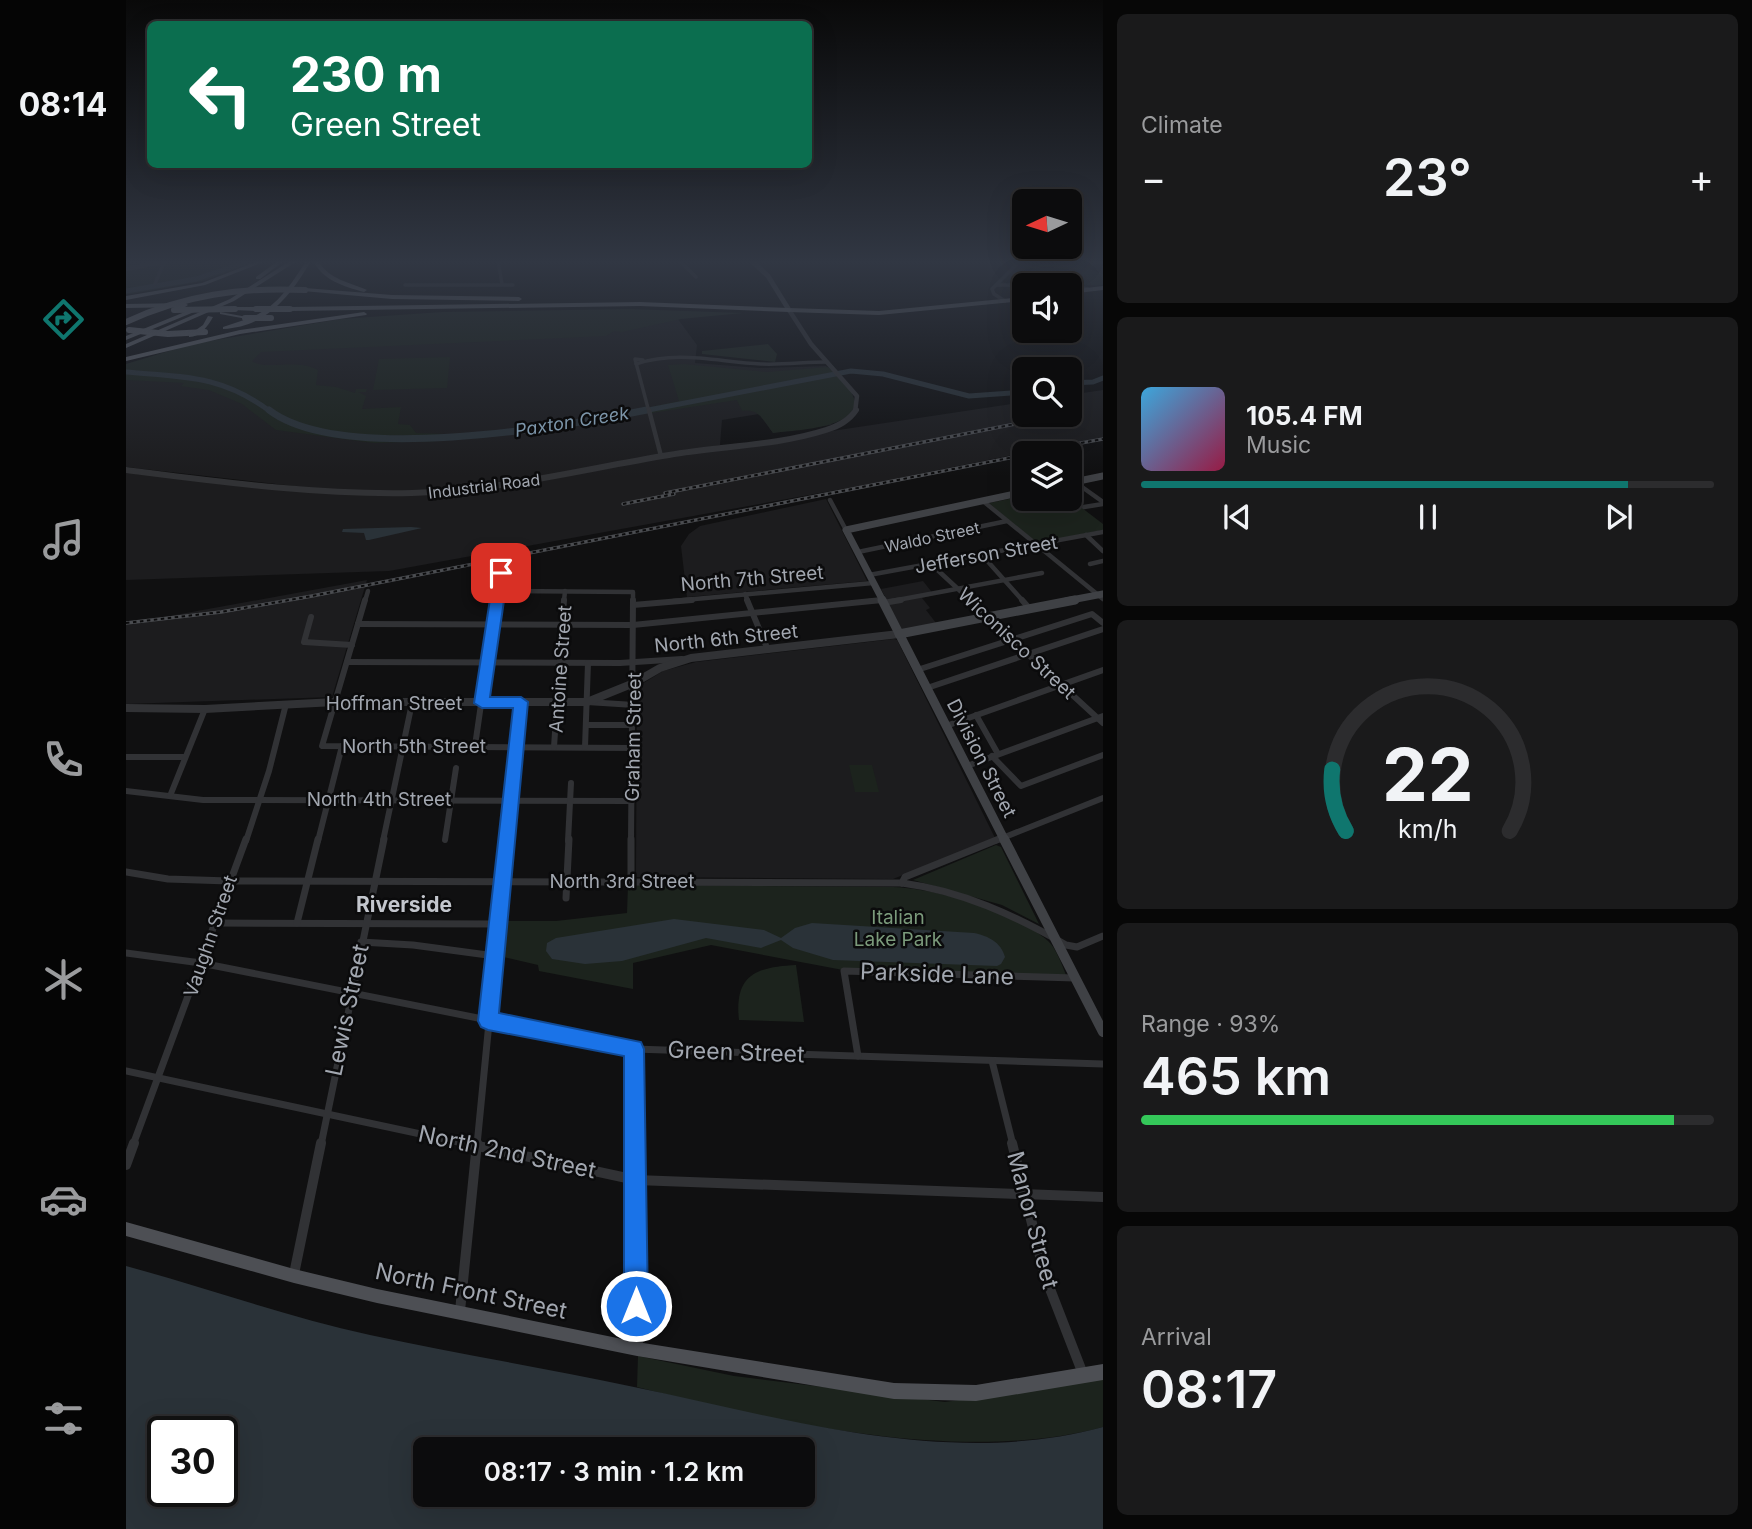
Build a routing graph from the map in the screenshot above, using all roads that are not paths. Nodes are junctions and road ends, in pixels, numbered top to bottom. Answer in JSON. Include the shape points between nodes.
{"nodes":[{"id":1,"x":152,"y":332,"type":"edge"},
{"id":2,"x":157,"y":332,"type":"edge"},
{"id":3,"x":197,"y":332,"type":"edge"},
{"id":4,"x":198,"y":332,"type":"edge"},
{"id":5,"x":241,"y":332,"type":"edge"},
{"id":6,"x":804,"y":332,"type":"edge"},
{"id":7,"x":126,"y":346,"type":"edge"},
{"id":8,"x":815,"y":349,"type":"junction"},
{"id":9,"x":126,"y":359,"type":"edge"},
{"id":10,"x":644,"y":362,"type":"junction"},
{"id":11,"x":808,"y":362,"type":"junction"},
{"id":12,"x":827,"y":362,"type":"junction"},
{"id":13,"x":638,"y":370,"type":"junction"},
{"id":14,"x":661,"y":456,"type":"junction"},
{"id":15,"x":126,"y":470,"type":"edge"},
{"id":16,"x":1103,"y":476,"type":"edge"},
{"id":17,"x":1082,"y":480,"type":"edge"},
{"id":18,"x":1082,"y":489,"type":"edge"},
{"id":19,"x":1012,"y":495,"type":"edge"},
{"id":20,"x":830,"y":500,"type":"dead end"},
{"id":21,"x":983,"y":501,"type":"junction"},
{"id":22,"x":1103,"y":503,"type":"edge"},
{"id":23,"x":1084,"y":508,"type":"dead end"},
{"id":24,"x":1007,"y":521,"type":"junction"},
{"id":25,"x":846,"y":530,"type":"junction"},
{"id":26,"x":1103,"y":532,"type":"edge"},
{"id":27,"x":1086,"y":535,"type":"junction"},
{"id":28,"x":1036,"y":545,"type":"junction"},
{"id":29,"x":1103,"y":551,"type":"edge"},
{"id":30,"x":858,"y":552,"type":"junction"},
{"id":31,"x":982,"y":555,"type":"junction"},
{"id":32,"x":1103,"y":561,"type":"edge"},
{"id":33,"x":931,"y":564,"type":"junction"},
{"id":34,"x":1090,"y":564,"type":"dead end"},
{"id":35,"x":500,"y":571,"type":"dead end"},
{"id":36,"x":1042,"y":573,"type":"dead end"},
{"id":37,"x":869,"y":575,"type":"junction"},
{"id":38,"x":1005,"y":580,"type":"junction"},
{"id":39,"x":873,"y":583,"type":"junction"},
{"id":40,"x":958,"y":589,"type":"junction"},
{"id":41,"x":368,"y":591,"type":"dead end"},
{"id":42,"x":499,"y":591,"type":"junction"},
{"id":43,"x":565,"y":591,"type":"junction"},
{"id":44,"x":745,"y":594,"type":"junction"},
{"id":45,"x":1101,"y":596,"type":"edge"},
{"id":46,"x":883,"y":601,"type":"junction"},
{"id":47,"x":633,"y":605,"type":"junction"},
{"id":48,"x":1030,"y":608,"type":"junction"},
{"id":49,"x":753,"y":613,"type":"junction"},
{"id":50,"x":987,"y":615,"type":"junction"},
{"id":51,"x":311,"y":617,"type":"dead end"},
{"id":52,"x":1103,"y":623,"type":"edge"},
{"id":53,"x":358,"y":624,"type":"junction"},
{"id":54,"x":494,"y":625,"type":"junction"},
{"id":55,"x":563,"y":625,"type":"junction"},
{"id":56,"x":634,"y":625,"type":"junction"},
{"id":57,"x":1103,"y":629,"type":"edge"},
{"id":58,"x":899,"y":634,"type":"junction"},
{"id":59,"x":1012,"y":638,"type":"junction"},
{"id":60,"x":352,"y":645,"type":"junction"},
{"id":61,"x":768,"y":650,"type":"junction"},
{"id":62,"x":1029,"y":654,"type":"junction"},
{"id":63,"x":691,"y":658,"type":"junction"},
{"id":64,"x":347,"y":662,"type":"junction"},
{"id":65,"x":488,"y":662,"type":"junction"},
{"id":66,"x":560,"y":663,"type":"junction"},
{"id":67,"x":588,"y":663,"type":"junction"},
{"id":68,"x":634,"y":663,"type":"junction"},
{"id":69,"x":918,"y":670,"type":"junction"},
{"id":70,"x":1103,"y":670,"type":"edge"},
{"id":71,"x":634,"y":684,"type":"junction"},
{"id":72,"x":1061,"y":685,"type":"junction"},
{"id":73,"x":927,"y":688,"type":"junction"},
{"id":74,"x":335,"y":702,"type":"junction"},
{"id":75,"x":521,"y":702,"type":"junction"},
{"id":76,"x":587,"y":702,"type":"junction"},
{"id":77,"x":412,"y":703,"type":"junction"},
{"id":78,"x":482,"y":703,"type":"junction"},
{"id":79,"x":557,"y":703,"type":"junction"},
{"id":80,"x":286,"y":704,"type":"junction"},
{"id":81,"x":634,"y":705,"type":"junction"},
{"id":82,"x":126,"y":708,"type":"edge"},
{"id":83,"x":205,"y":709,"type":"junction"},
{"id":84,"x":976,"y":715,"type":"junction"},
{"id":85,"x":1100,"y":717,"type":"edge"},
{"id":86,"x":1103,"y":723,"type":"edge"},
{"id":87,"x":586,"y":725,"type":"junction"},
{"id":88,"x":634,"y":725,"type":"junction"},
{"id":89,"x":946,"y":726,"type":"junction"},
{"id":90,"x":342,"y":746,"type":"junction"},
{"id":91,"x":403,"y":746,"type":"junction"},
{"id":92,"x":475,"y":746,"type":"junction"},
{"id":93,"x":516,"y":746,"type":"junction"},
{"id":94,"x":554,"y":747,"type":"junction"},
{"id":95,"x":585,"y":747,"type":"junction"},
{"id":96,"x":633,"y":748,"type":"junction"},
{"id":97,"x":995,"y":755,"type":"junction"},
{"id":98,"x":1103,"y":755,"type":"edge"},
{"id":99,"x":126,"y":757,"type":"edge"},
{"id":100,"x":185,"y":757,"type":"junction"},
{"id":101,"x":967,"y":766,"type":"junction"},
{"id":102,"x":456,"y":768,"type":"dead end"},
{"id":103,"x":572,"y":783,"type":"dead end"},
{"id":104,"x":126,"y":791,"type":"edge"},
{"id":105,"x":170,"y":796,"type":"junction"},
{"id":106,"x":1103,"y":798,"type":"edge"},
{"id":107,"x":260,"y":799,"type":"junction"},
{"id":108,"x":328,"y":799,"type":"junction"},
{"id":109,"x":392,"y":799,"type":"junction"},
{"id":110,"x":451,"y":799,"type":"junction"},
{"id":111,"x":511,"y":800,"type":"junction"},
{"id":112,"x":571,"y":801,"type":"junction"},
{"id":113,"x":632,"y":801,"type":"junction"},
{"id":114,"x":1003,"y":838,"type":"junction"},
{"id":115,"x":445,"y":840,"type":"dead end"},
{"id":116,"x":126,"y":872,"type":"edge"},
{"id":117,"x":229,"y":881,"type":"junction"},
{"id":118,"x":308,"y":881,"type":"junction"},
{"id":119,"x":373,"y":881,"type":"junction"},
{"id":120,"x":502,"y":881,"type":"junction"},
{"id":121,"x":567,"y":881,"type":"junction"},
{"id":122,"x":631,"y":881,"type":"junction"},
{"id":123,"x":902,"y":883,"type":"junction"},
{"id":124,"x":566,"y":898,"type":"dead end"},
{"id":125,"x":215,"y":923,"type":"junction"},
{"id":126,"x":298,"y":923,"type":"junction"},
{"id":127,"x":365,"y":923,"type":"junction"},
{"id":128,"x":498,"y":924,"type":"junction"},
{"id":129,"x":1103,"y":936,"type":"edge"},
{"id":130,"x":1055,"y":939,"type":"junction"},
{"id":131,"x":361,"y":942,"type":"junction"},
{"id":132,"x":126,"y":953,"type":"edge"},
{"id":133,"x":495,"y":956,"type":"junction"},
{"id":134,"x":201,"y":963,"type":"junction"},
{"id":135,"x":1075,"y":978,"type":"junction"},
{"id":136,"x":351,"y":994,"type":"junction"},
{"id":137,"x":488,"y":1021,"type":"junction"},
{"id":138,"x":1103,"y":1032,"type":"edge"},
{"id":139,"x":634,"y":1049,"type":"junction"},
{"id":140,"x":858,"y":1056,"type":"junction"},
{"id":141,"x":992,"y":1060,"type":"junction"},
{"id":142,"x":1103,"y":1064,"type":"edge"},
{"id":143,"x":126,"y":1071,"type":"edge"},
{"id":144,"x":158,"y":1078,"type":"junction"},
{"id":145,"x":326,"y":1113,"type":"junction"},
{"id":146,"x":476,"y":1146,"type":"junction"},
{"id":147,"x":126,"y":1166,"type":"edge"},
{"id":148,"x":636,"y":1180,"type":"junction"},
{"id":149,"x":1025,"y":1194,"type":"junction"},
{"id":150,"x":1103,"y":1197,"type":"edge"},
{"id":151,"x":126,"y":1229,"type":"edge"},
{"id":152,"x":294,"y":1276,"type":"junction"},
{"id":153,"x":460,"y":1311,"type":"junction"},
{"id":154,"x":638,"y":1349,"type":"junction"},
{"id":155,"x":1103,"y":1372,"type":"edge"},
{"id":156,"x":1083,"y":1376,"type":"junction"}],
"edges":[{"from":1,"to":4,"type":"highway","bridge":true},
{"from":2,"to":7,"type":"highway"},
{"from":3,"to":9,"type":"highway","bridge":true},
{"from":5,"to":9,"type":"highway"},
{"from":6,"to":8,"type":"street"},
{"from":8,"to":11,"type":"street","via":[[817,358]]},
{"from":8,"to":12,"type":"street"},
{"from":10,"to":11,"type":"street","via":[[689,358],[757,364]]},
{"from":10,"to":12,"type":"street","via":[[773,367]]},
{"from":10,"to":13,"type":"street"},
{"from":10,"to":13,"type":"street","via":[[636,361]]},
{"from":11,"to":12,"type":"street"},
{"from":12,"to":14,"type":"street","name":"Industrial Road","via":[[856,394],[858,405],[851,418],[838,426]]},
{"from":13,"to":14,"type":"street"},
{"from":14,"to":15,"type":"street","name":"Industrial Road","via":[[506,486],[414,493],[305,489]]},
{"from":16,"to":17,"type":"main road"},
{"from":18,"to":22,"type":"street"},
{"from":19,"to":21,"type":"main road"},
{"from":20,"to":25,"type":"street","name":"Division Street"},
{"from":21,"to":24,"type":"street"},
{"from":21,"to":25,"type":"main road"},
{"from":22,"to":23,"type":"street"},
{"from":24,"to":28,"type":"street"},
{"from":24,"to":30,"type":"street","name":"Waldo Street"},
{"from":25,"to":30,"type":"main road","name":"Division Street"},
{"from":26,"to":27,"type":"street","name":"Jefferson Street"},
{"from":27,"to":28,"type":"street","name":"Jefferson Street"},
{"from":27,"to":29,"type":"street"},
{"from":28,"to":31,"type":"street","name":"Jefferson Street"},
{"from":28,"to":45,"type":"street"},
{"from":30,"to":37,"type":"main road","name":"Division Street"},
{"from":31,"to":33,"type":"street","name":"Jefferson Street"},
{"from":31,"to":38,"type":"street"},
{"from":32,"to":34,"type":"street"},
{"from":33,"to":37,"type":"street","name":"Jefferson Street"},
{"from":33,"to":40,"type":"street","name":"Wiconisco Street"},
{"from":35,"to":42,"type":"street"},
{"from":36,"to":38,"type":"street"},
{"from":37,"to":39,"type":"main road","name":"Division Street"},
{"from":38,"to":40,"type":"street"},
{"from":38,"to":48,"type":"street"},
{"from":39,"to":44,"type":"street","name":"North 7th Street"},
{"from":39,"to":46,"type":"main road","name":"Division Street"},
{"from":40,"to":46,"type":"street"},
{"from":40,"to":50,"type":"street","name":"Wiconisco Street"},
{"from":41,"to":53,"type":"street"},
{"from":42,"to":43,"type":"street"},
{"from":42,"to":54,"type":"street"},
{"from":43,"to":47,"type":"street","name":"Graham Street","via":[[633,592]]},
{"from":43,"to":55,"type":"street","name":"Antoine Street"},
{"from":44,"to":47,"type":"street","name":"North 7th Street"},
{"from":44,"to":49,"type":"street"},
{"from":45,"to":48,"type":"main road","name":"North 6th Street"},
{"from":46,"to":49,"type":"street"},
{"from":46,"to":58,"type":"main road","name":"Division Street"},
{"from":47,"to":56,"type":"street","name":"Graham Street"},
{"from":48,"to":50,"type":"main road","name":"North 6th Street"},
{"from":49,"to":56,"type":"street"},
{"from":49,"to":61,"type":"street"},
{"from":50,"to":58,"type":"main road","name":"North 6th Street"},
{"from":50,"to":59,"type":"street","name":"Wiconisco Street"},
{"from":51,"to":60,"type":"street","via":[[304,642]]},
{"from":52,"to":59,"type":"street","via":[[1092,614]]},
{"from":53,"to":54,"type":"street"},
{"from":53,"to":60,"type":"street"},
{"from":54,"to":55,"type":"street"},
{"from":54,"to":65,"type":"street"},
{"from":55,"to":56,"type":"street"},
{"from":55,"to":66,"type":"street","name":"Antoine Street"},
{"from":56,"to":68,"type":"street","name":"Graham Street"},
{"from":57,"to":62,"type":"street"},
{"from":58,"to":61,"type":"street","name":"North 6th Street"},
{"from":58,"to":69,"type":"main road","name":"Division Street"},
{"from":59,"to":62,"type":"street","name":"Wiconisco Street"},
{"from":59,"to":69,"type":"street"},
{"from":60,"to":64,"type":"street"},
{"from":61,"to":63,"type":"street","name":"North 6th Street"},
{"from":62,"to":72,"type":"street","name":"Wiconisco Street"},
{"from":62,"to":73,"type":"street"},
{"from":63,"to":68,"type":"street","name":"North 6th Street"},
{"from":63,"to":71,"type":"street","name":"Hoffman Street","via":[[660,667]]},
{"from":64,"to":65,"type":"street","name":"North 6th Street"},
{"from":64,"to":74,"type":"street"},
{"from":65,"to":66,"type":"street","name":"North 6th Street"},
{"from":65,"to":78,"type":"street"},
{"from":66,"to":67,"type":"street","name":"North 6th Street"},
{"from":66,"to":79,"type":"street","name":"Antoine Street"},
{"from":67,"to":68,"type":"street","name":"North 6th Street"},
{"from":67,"to":76,"type":"street"},
{"from":68,"to":71,"type":"street","name":"Graham Street"},
{"from":69,"to":73,"type":"main road","name":"Division Street"},
{"from":70,"to":72,"type":"street"},
{"from":71,"to":76,"type":"street","name":"Hoffman Street"},
{"from":71,"to":81,"type":"street","name":"Graham Street"},
{"from":72,"to":84,"type":"street"},
{"from":72,"to":85,"type":"street","name":"Wiconisco Street"},
{"from":73,"to":89,"type":"main road","name":"Division Street"},
{"from":74,"to":77,"type":"street","name":"Hoffman Street"},
{"from":74,"to":80,"type":"street","name":"Hoffman Street"},
{"from":74,"to":90,"type":"street","name":"North 5th Street","via":[[322,746]]},
{"from":75,"to":78,"type":"street","name":"Hoffman Street"},
{"from":75,"to":79,"type":"street","name":"Hoffman Street"},
{"from":75,"to":93,"type":"street"},
{"from":76,"to":79,"type":"street","name":"Hoffman Street"},
{"from":76,"to":81,"type":"street","name":"Hoffman Street"},
{"from":76,"to":87,"type":"street"},
{"from":77,"to":78,"type":"street","name":"Hoffman Street"},
{"from":77,"to":91,"type":"street","name":"Lewis Street"},
{"from":78,"to":92,"type":"street"},
{"from":79,"to":94,"type":"street","name":"Antoine Street"},
{"from":80,"to":83,"type":"street"},
{"from":80,"to":107,"type":"street","name":"Vaughn Street"},
{"from":81,"to":88,"type":"street","name":"Graham Street"},
{"from":82,"to":83,"type":"street"},
{"from":83,"to":100,"type":"street"},
{"from":84,"to":89,"type":"street"},
{"from":84,"to":97,"type":"street"},
{"from":85,"to":86,"type":"street","name":"Wiconisco Street"},
{"from":85,"to":97,"type":"street"},
{"from":87,"to":88,"type":"street"},
{"from":87,"to":95,"type":"street"},
{"from":88,"to":96,"type":"street","name":"Graham Street"},
{"from":89,"to":101,"type":"main road","name":"Division Street"},
{"from":90,"to":91,"type":"street","name":"North 5th Street"},
{"from":90,"to":108,"type":"street"},
{"from":91,"to":92,"type":"street","name":"North 5th Street"},
{"from":91,"to":109,"type":"street","name":"Lewis Street"},
{"from":92,"to":93,"type":"street","name":"North 5th Street"},
{"from":93,"to":94,"type":"street","name":"North 5th Street"},
{"from":93,"to":111,"type":"street"},
{"from":94,"to":95,"type":"street","name":"North 5th Street"},
{"from":95,"to":96,"type":"street","name":"North 5th Street"},
{"from":96,"to":113,"type":"street","name":"Graham Street"},
{"from":97,"to":98,"type":"street","via":[[1021,786]]},
{"from":97,"to":101,"type":"street"},
{"from":99,"to":100,"type":"street"},
{"from":100,"to":105,"type":"street"},
{"from":101,"to":114,"type":"main road","name":"Division Street"},
{"from":102,"to":110,"type":"street"},
{"from":103,"to":112,"type":"street"},
{"from":104,"to":105,"type":"street","name":"North 4th Street"},
{"from":105,"to":107,"type":"street","name":"North 4th Street"},
{"from":106,"to":114,"type":"street"},
{"from":107,"to":108,"type":"street","name":"North 4th Street"},
{"from":107,"to":117,"type":"street","name":"Vaughn Street"},
{"from":108,"to":109,"type":"street","name":"North 4th Street"},
{"from":108,"to":118,"type":"street"},
{"from":109,"to":110,"type":"street","name":"North 4th Street"},
{"from":109,"to":119,"type":"street","name":"Lewis Street"},
{"from":110,"to":111,"type":"street","name":"North 4th Street"},
{"from":110,"to":115,"type":"street"},
{"from":111,"to":112,"type":"street","name":"North 4th Street"},
{"from":111,"to":120,"type":"street"},
{"from":112,"to":113,"type":"street","name":"North 4th Street"},
{"from":112,"to":121,"type":"street"},
{"from":113,"to":122,"type":"street","name":"Graham Street"},
{"from":114,"to":123,"type":"street","via":[[905,877]]},
{"from":114,"to":130,"type":"main road","name":"Division Street"},
{"from":116,"to":117,"type":"street","name":"North 3rd Street"},
{"from":117,"to":118,"type":"street","name":"North 3rd Street"},
{"from":117,"to":125,"type":"street","name":"Vaughn Street"},
{"from":118,"to":119,"type":"street","name":"North 3rd Street"},
{"from":118,"to":126,"type":"street"},
{"from":119,"to":120,"type":"street","name":"North 3rd Street"},
{"from":119,"to":127,"type":"street","name":"Lewis Street"},
{"from":120,"to":121,"type":"street","name":"North 3rd Street"},
{"from":120,"to":128,"type":"street"},
{"from":121,"to":122,"type":"street","name":"North 3rd Street"},
{"from":121,"to":124,"type":"street"},
{"from":122,"to":123,"type":"street","name":"North 3rd Street"},
{"from":123,"to":130,"type":"street","name":"North 3rd Street","via":[[946,890],[997,907]]},
{"from":125,"to":126,"type":"street"},
{"from":125,"to":134,"type":"street","name":"Vaughn Street"},
{"from":126,"to":127,"type":"street"},
{"from":127,"to":128,"type":"street"},
{"from":127,"to":131,"type":"street","name":"Lewis Street"},
{"from":128,"to":133,"type":"street"},
{"from":129,"to":130,"type":"street","name":"North 3rd Street","via":[[1077,947]]},
{"from":130,"to":135,"type":"main road","name":"Division Street"},
{"from":131,"to":133,"type":"street"},
{"from":131,"to":136,"type":"street","name":"Lewis Street"},
{"from":132,"to":134,"type":"street","name":"Green Street"},
{"from":133,"to":137,"type":"street"},
{"from":134,"to":136,"type":"street","name":"Green Street"},
{"from":134,"to":144,"type":"street","name":"Vaughn Street"},
{"from":135,"to":138,"type":"main road","name":"Division Street"},
{"from":135,"to":140,"type":"street","name":"Parkside Lane","via":[[844,971]]},
{"from":136,"to":137,"type":"street","name":"Green Street"},
{"from":136,"to":145,"type":"street","name":"Lewis Street"},
{"from":137,"to":139,"type":"street","name":"Green Street"},
{"from":137,"to":146,"type":"street"},
{"from":139,"to":140,"type":"street","name":"Green Street"},
{"from":139,"to":148,"type":"street"},
{"from":140,"to":141,"type":"street","name":"Green Street"},
{"from":141,"to":142,"type":"street","name":"Green Street"},
{"from":141,"to":149,"type":"street","name":"Manor Street"},
{"from":143,"to":144,"type":"street","name":"North 2nd Street"},
{"from":144,"to":145,"type":"street","name":"North 2nd Street"},
{"from":144,"to":147,"type":"street","name":"Vaughn Street"},
{"from":145,"to":146,"type":"street","name":"North 2nd Street"},
{"from":145,"to":152,"type":"street","name":"Lewis Street"},
{"from":146,"to":148,"type":"street","name":"North 2nd Street"},
{"from":146,"to":153,"type":"street"},
{"from":148,"to":149,"type":"street","name":"North 2nd Street"},
{"from":148,"to":154,"type":"street"},
{"from":149,"to":150,"type":"street","name":"North 2nd Street"},
{"from":149,"to":156,"type":"street","name":"Manor Street","via":[[1045,1276]]},
{"from":151,"to":152,"type":"main road","name":"North Front Street"},
{"from":152,"to":153,"type":"main road","name":"North Front Street"},
{"from":153,"to":154,"type":"main road","name":"North Front Street"},
{"from":154,"to":156,"type":"main road","name":"North Front Street","via":[[901,1391],[976,1393]]},
{"from":155,"to":156,"type":"main road","name":"North Front Street"}]}
